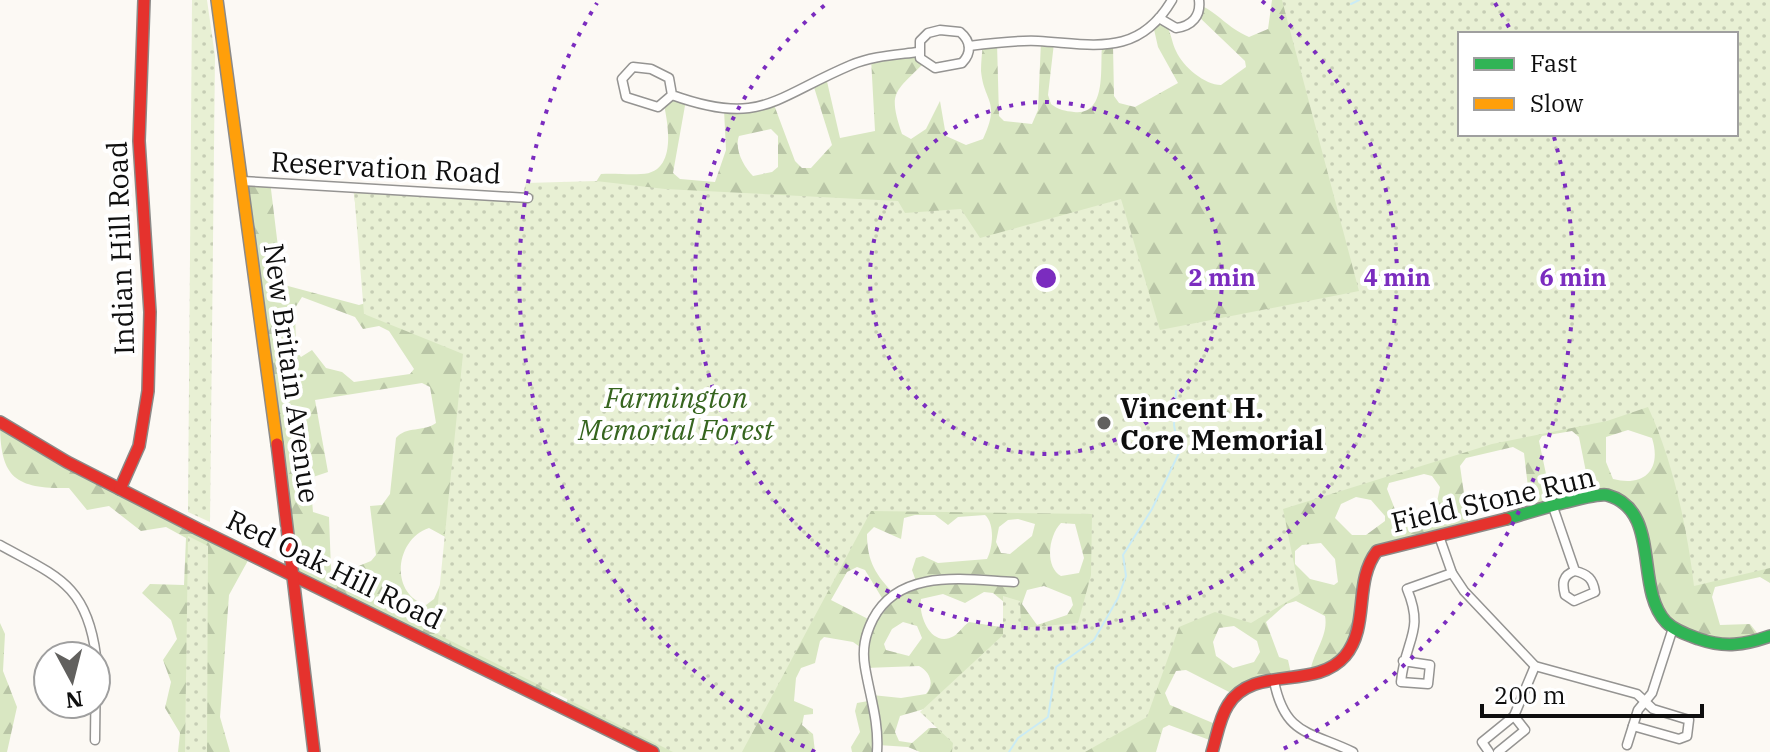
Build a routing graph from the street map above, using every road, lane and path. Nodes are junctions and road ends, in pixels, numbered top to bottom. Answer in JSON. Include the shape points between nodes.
{"nodes":[{"id":1,"x":144,"y":0,"type":"edge"},
{"id":2,"x":217,"y":0,"type":"edge"},
{"id":3,"x":1172,"y":0,"type":"edge"},
{"id":4,"x":1199,"y":0,"type":"edge"},
{"id":5,"x":1159,"y":18,"type":"junction"},
{"id":6,"x":969,"y":46,"type":"junction"},
{"id":7,"x":918,"y":52,"type":"junction"},
{"id":8,"x":672,"y":95,"type":"junction"},
{"id":9,"x":242,"y":181,"type":"junction"},
{"id":10,"x":528,"y":198,"type":"dead end"},
{"id":11,"x":0,"y":422,"type":"edge"},
{"id":12,"x":120,"y":489,"type":"junction"},
{"id":13,"x":1553,"y":507,"type":"junction"},
{"id":14,"x":1439,"y":536,"type":"junction"},
{"id":15,"x":0,"y":545,"type":"edge"},
{"id":16,"x":1575,"y":571,"type":"dead end"},
{"id":17,"x":1452,"y":573,"type":"junction"},
{"id":18,"x":295,"y":577,"type":"junction"},
{"id":19,"x":1014,"y":582,"type":"dead end"},
{"id":20,"x":1673,"y":628,"type":"junction"},
{"id":21,"x":1770,"y":636,"type":"edge"},
{"id":22,"x":94,"y":640,"type":"edge"},
{"id":23,"x":1403,"y":661,"type":"dead end"},
{"id":24,"x":1535,"y":666,"type":"junction"},
{"id":25,"x":1274,"y":681,"type":"junction"},
{"id":26,"x":1646,"y":701,"type":"junction"},
{"id":27,"x":1514,"y":716,"type":"junction"},
{"id":28,"x":95,"y":720,"type":"edge"},
{"id":29,"x":1633,"y":726,"type":"junction"},
{"id":30,"x":95,"y":740,"type":"dead end"},
{"id":31,"x":1627,"y":745,"type":"dead end"},
{"id":32,"x":314,"y":752,"type":"edge"},
{"id":33,"x":653,"y":752,"type":"edge"},
{"id":34,"x":877,"y":752,"type":"edge"},
{"id":35,"x":1212,"y":752,"type":"edge"},
{"id":36,"x":1353,"y":752,"type":"edge"},
{"id":37,"x":1489,"y":752,"type":"edge"},
{"id":38,"x":1498,"y":752,"type":"edge"}],
"edges":[{"from":1,"to":12,"type":"street","name":"Indian Hill Road","via":[[139,141],[150,312],[148,391],[139,446]]},
{"from":2,"to":9,"type":"street","name":"New Britain Avenue"},
{"from":3,"to":5,"type":"street"},
{"from":4,"to":5,"type":"street","via":[[1191,24],[1176,28]]},
{"from":5,"to":6,"type":"street","via":[[1140,34],[1113,45],[1026,40]]},
{"from":6,"to":7,"type":"street","via":[[967,58],[949,67],[929,67]]},
{"from":6,"to":7,"type":"street","via":[[960,32],[940,30],[923,36]]},
{"from":7,"to":8,"type":"street","via":[[852,64],[779,100],[737,111]]},
{"from":8,"to":8,"type":"street","via":[[669,78],[651,69],[633,67],[622,79],[626,97],[645,106],[658,107]]},
{"from":9,"to":10,"type":"street","name":"Reservation Road"},
{"from":9,"to":18,"type":"street","name":"New Britain Avenue"},
{"from":11,"to":12,"type":"street","name":"Red Oak Hill Road"},
{"from":12,"to":18,"type":"street","name":"Red Oak Hill Road"},
{"from":13,"to":14,"type":"street","name":"Field Stone Run"},
{"from":13,"to":16,"type":"street"},
{"from":13,"to":20,"type":"street","name":"Field Stone Run","via":[[1603,494],[1631,507],[1656,604]]},
{"from":14,"to":17,"type":"street"},
{"from":14,"to":25,"type":"street","name":"Field Stone Run","via":[[1377,551],[1362,574],[1354,637],[1346,656],[1316,674]]},
{"from":15,"to":22,"type":"street","via":[[38,562],[65,585],[83,607]]},
{"from":17,"to":23,"type":"street","via":[[1407,589],[1417,612]]},
{"from":17,"to":24,"type":"street","via":[[1508,642]]},
{"from":18,"to":32,"type":"street","name":"New Britain Avenue"},
{"from":18,"to":33,"type":"street","name":"Red Oak Hill Road"},
{"from":19,"to":34,"type":"street","via":[[926,581],[889,598],[877,612],[863,649],[876,707]]},
{"from":20,"to":21,"type":"street","via":[[1721,648]]},
{"from":20,"to":26,"type":"street"},
{"from":24,"to":26,"type":"street"},
{"from":24,"to":27,"type":"street"},
{"from":25,"to":35,"type":"street","name":"Field Stone Run","via":[[1235,695]]},
{"from":25,"to":36,"type":"street","via":[[1278,703],[1298,728]]},
{"from":26,"to":29,"type":"street"},
{"from":26,"to":29,"type":"street","via":[[1653,709],[1689,720],[1687,736],[1679,739]]},
{"from":27,"to":37,"type":"street","via":[[1482,742]]},
{"from":27,"to":38,"type":"street","via":[[1525,730]]},
{"from":28,"to":30,"type":"street"},
{"from":29,"to":31,"type":"street"}]}
